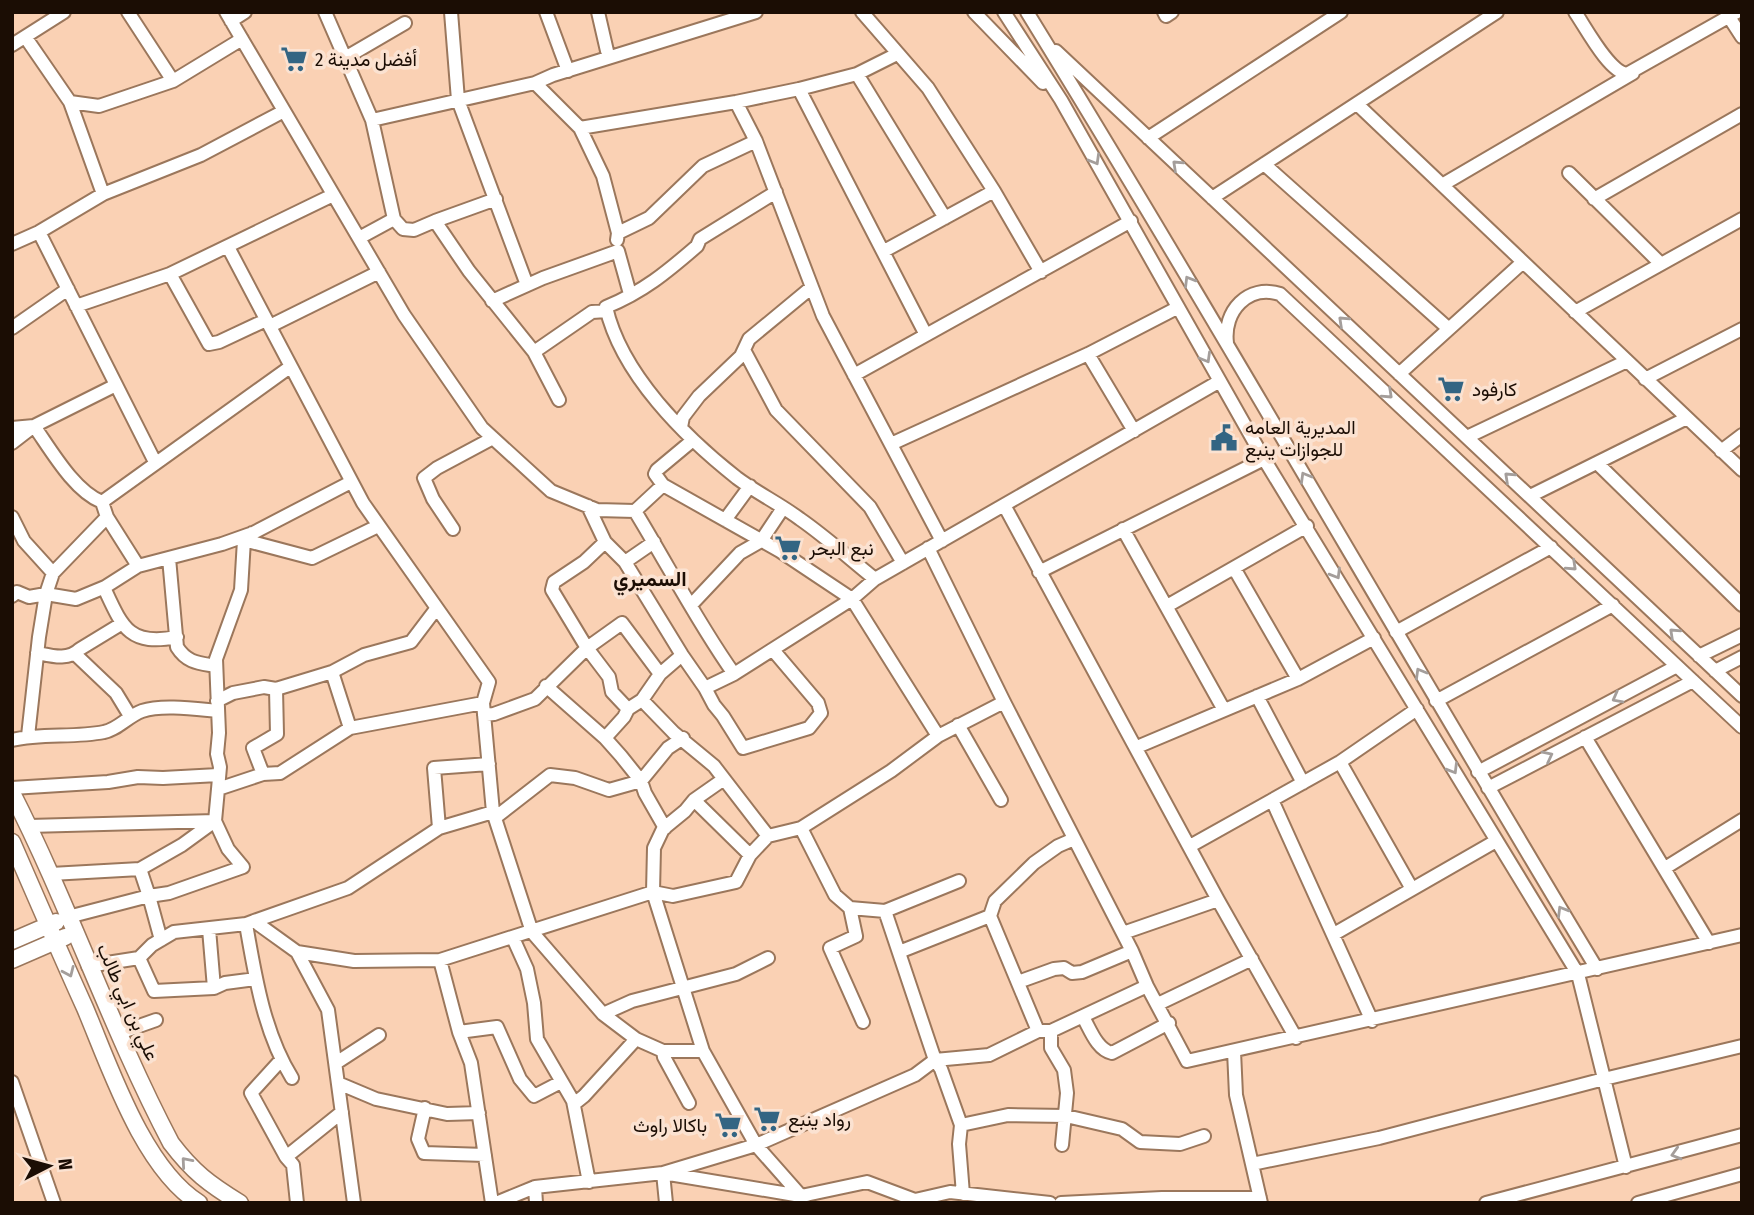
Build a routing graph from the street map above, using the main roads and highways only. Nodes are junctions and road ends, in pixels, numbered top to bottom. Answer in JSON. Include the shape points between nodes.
{"nodes":[{"id":1,"x":12,"y":790,"type":"edge"},
{"id":2,"x":12,"y":842,"type":"edge"},
{"id":3,"x":68,"y":917,"type":"junction"},
{"id":4,"x":49,"y":926,"type":"junction"},
{"id":5,"x":75,"y":933,"type":"junction"},
{"id":6,"x":12,"y":941,"type":"edge"},
{"id":7,"x":55,"y":942,"type":"junction"},
{"id":8,"x":12,"y":960,"type":"edge"},
{"id":9,"x":199,"y":1203,"type":"edge"},
{"id":10,"x":240,"y":1203,"type":"edge"}],
"edges":[{"from":1,"to":3,"type":"main road","name":"علي بن ابي طالب"},
{"from":2,"to":4,"type":"main road"},
{"from":3,"to":4,"type":"main road"},
{"from":3,"to":5,"type":"main road","name":"علي بن ابي طالب"},
{"from":4,"to":6,"type":"main road"},
{"from":4,"to":7,"type":"main road"},
{"from":5,"to":7,"type":"main road"},
{"from":10,"to":5,"type":"main road","name":"علي بن ابي طالب","one_way":true,"via":[[204,1180],[171,1143]]},
{"from":7,"to":8,"type":"main road"},
{"from":7,"to":9,"type":"main road","one_way":true,"via":[[150,1152]]}]}
